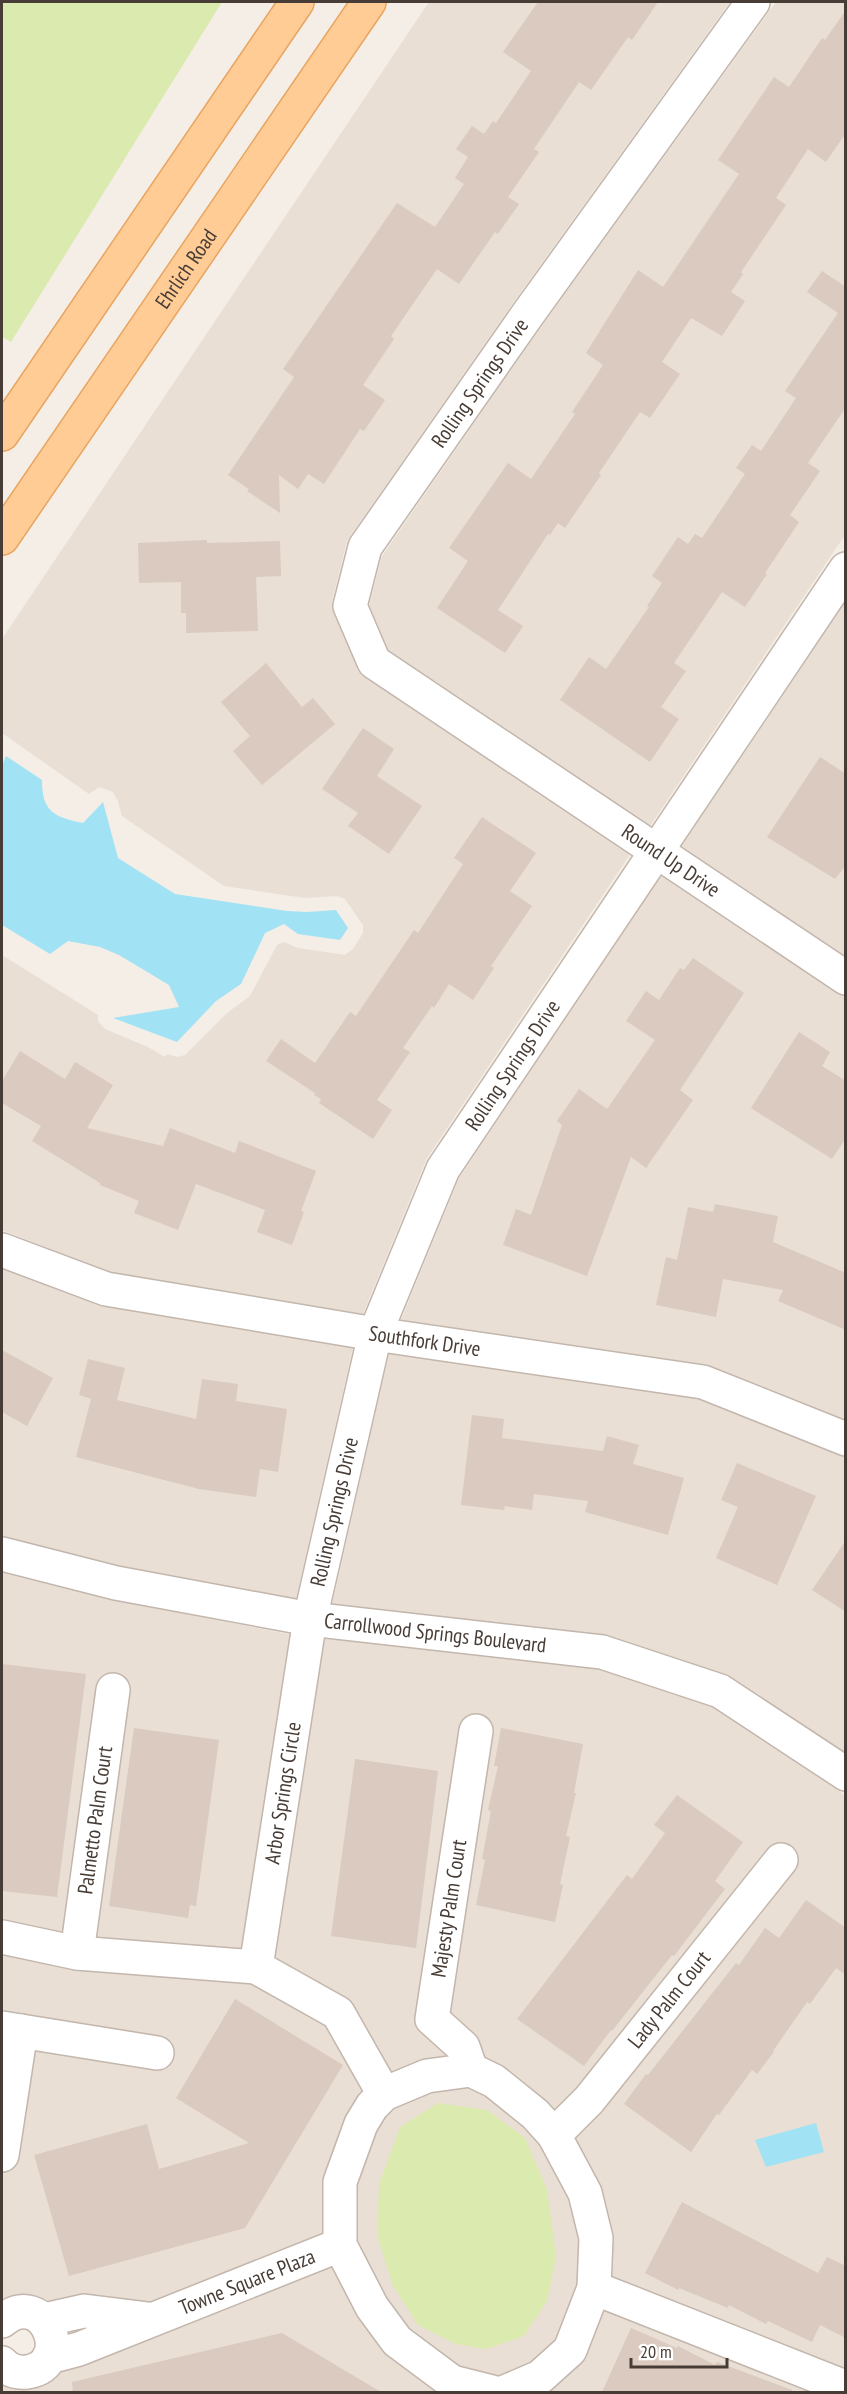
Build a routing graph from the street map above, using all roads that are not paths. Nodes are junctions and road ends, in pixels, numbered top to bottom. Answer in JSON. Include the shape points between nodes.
{"nodes":[{"id":1,"x":297,"y":2,"type":"edge"},
{"id":2,"x":369,"y":2,"type":"edge"},
{"id":3,"x":753,"y":2,"type":"edge"},
{"id":4,"x":2,"y":434,"type":"edge"},
{"id":5,"x":2,"y":538,"type":"edge"},
{"id":6,"x":846,"y":569,"type":"edge"},
{"id":7,"x":495,"y":743,"type":"joint"},
{"id":8,"x":656,"y":850,"type":"junction"},
{"id":9,"x":846,"y":978,"type":"edge"},
{"id":10,"x":2,"y":1250,"type":"edge"},
{"id":11,"x":375,"y":1334,"type":"junction"},
{"id":12,"x":846,"y":1439,"type":"edge"},
{"id":13,"x":2,"y":1554,"type":"edge"},
{"id":14,"x":310,"y":1619,"type":"junction"},
{"id":15,"x":113,"y":1690,"type":"dead end"},
{"id":16,"x":476,"y":1731,"type":"dead end"},
{"id":17,"x":846,"y":1774,"type":"edge"},
{"id":18,"x":781,"y":1860,"type":"dead end"},
{"id":19,"x":2,"y":1937,"type":"edge"},
{"id":20,"x":76,"y":1953,"type":"junction"},
{"id":21,"x":256,"y":1967,"type":"junction"},
{"id":22,"x":11,"y":2029,"type":"edge"},
{"id":23,"x":157,"y":2053,"type":"dead end"},
{"id":24,"x":471,"y":2070,"type":"junction"},
{"id":25,"x":384,"y":2094,"type":"junction"},
{"id":26,"x":554,"y":2134,"type":"junction"},
{"id":27,"x":2,"y":2155,"type":"edge"},
{"id":28,"x":340,"y":2245,"type":"junction"},
{"id":29,"x":594,"y":2288,"type":"junction"},
{"id":30,"x":153,"y":2319,"type":"junction"},
{"id":31,"x":44,"y":2320,"type":"junction"},
{"id":32,"x":2,"y":2321,"type":"edge"},
{"id":33,"x":49,"y":2357,"type":"junction"},
{"id":34,"x":2,"y":2363,"type":"edge"},
{"id":35,"x":840,"y":2385,"type":"dead end"},
{"id":36,"x":492,"y":2392,"type":"edge"},
{"id":37,"x":505,"y":2392,"type":"edge"}],
"edges":[{"from":1,"to":4,"type":"main road"},
{"from":2,"to":5,"type":"main road","name":"Ehrlich Road"},
{"from":3,"to":7,"type":"street","name":"Rolling Springs Drive","via":[[365,547],[350,606],[374,662]]},
{"from":6,"to":8,"type":"street","name":"Rolling Springs Drive"},
{"from":7,"to":8,"type":"street","name":"Round Up Drive"},
{"from":8,"to":9,"type":"street","name":"Round Up Drive"},
{"from":8,"to":11,"type":"street","name":"Rolling Springs Drive","via":[[443,1169]]},
{"from":10,"to":11,"type":"street","name":"Southfork Drive","via":[[106,1289]]},
{"from":11,"to":12,"type":"street","name":"Southfork Drive","via":[[703,1382]]},
{"from":11,"to":14,"type":"street","name":"Rolling Springs Drive"},
{"from":13,"to":14,"type":"street","name":"Carrollwood Springs Boulevard","via":[[116,1583]]},
{"from":14,"to":17,"type":"street","name":"Carrollwood Springs Boulevard","via":[[602,1652],[720,1691]]},
{"from":14,"to":21,"type":"street","name":"Arbor Springs Circle"},
{"from":15,"to":20,"type":"street","name":"Palmetto Palm Court"},
{"from":16,"to":24,"type":"street","name":"Majesty Palm Court","via":[[432,2019],[464,2047]]},
{"from":18,"to":26,"type":"street","name":"Lady Palm Court","via":[[590,2100]]},
{"from":19,"to":20,"type":"street"},
{"from":20,"to":21,"type":"street"},
{"from":21,"to":25,"type":"street","via":[[338,2013]]},
{"from":22,"to":23,"type":"street"},
{"from":22,"to":27,"type":"street"},
{"from":24,"to":25,"type":"street","via":[[427,2076]]},
{"from":24,"to":26,"type":"street","via":[[494,2081]]},
{"from":25,"to":28,"type":"street","via":[[361,2124],[340,2182]]},
{"from":26,"to":29,"type":"street","via":[[585,2193],[596,2238]]},
{"from":28,"to":30,"type":"street","name":"Towne Square Plaza"},
{"from":28,"to":36,"type":"street","via":[[372,2307],[397,2341],[452,2382]]},
{"from":29,"to":35,"type":"street"},
{"from":29,"to":37,"type":"street","via":[[570,2350],[540,2377]]},
{"from":30,"to":31,"type":"street","name":"Towne Square Plaza","via":[[84,2311]]},
{"from":30,"to":33,"type":"street","name":"Towne Square Plaza"},
{"from":31,"to":32,"type":"street","name":"Towne Square Plaza","via":[[26,2312]]},
{"from":31,"to":33,"type":"street","via":[[52,2338]]},
{"from":33,"to":34,"type":"street","name":"Towne Square Plaza","via":[[43,2365],[24,2372],[14,2372]]}]}
